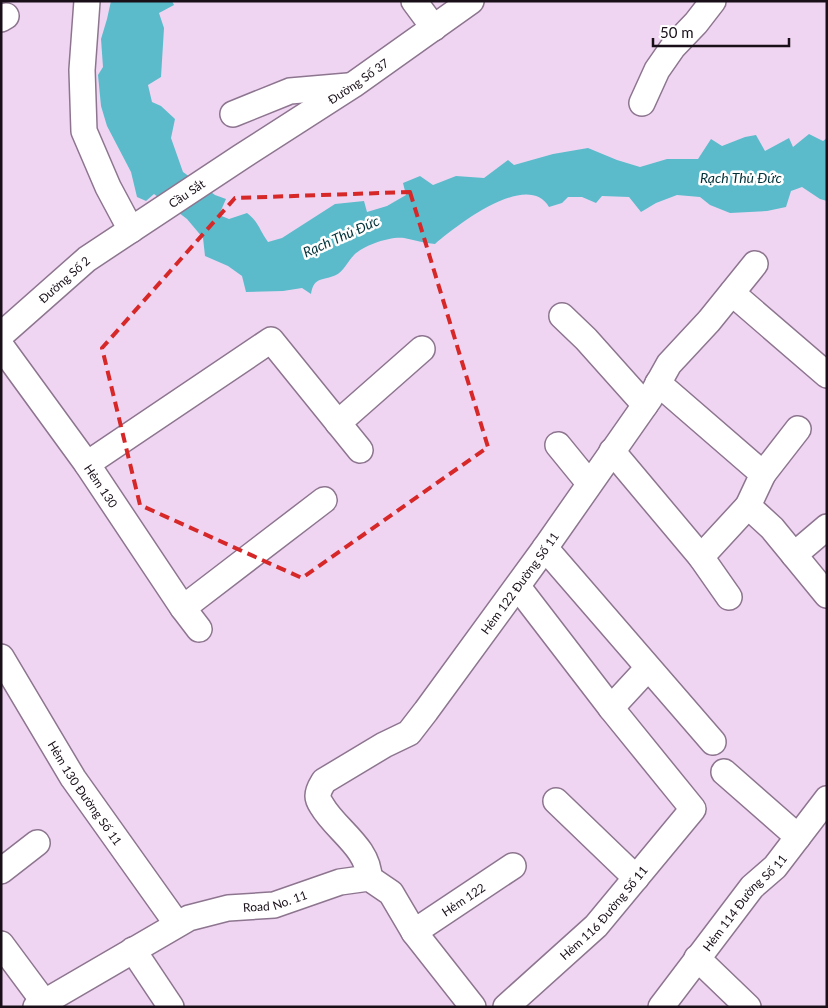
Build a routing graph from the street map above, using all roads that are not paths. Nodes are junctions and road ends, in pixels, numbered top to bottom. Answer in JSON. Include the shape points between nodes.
{"nodes":[{"id":1,"x":87,"y":1,"type":"edge"},
{"id":2,"x":414,"y":1,"type":"edge"},
{"id":3,"x":714,"y":1,"type":"edge"},
{"id":4,"x":457,"y":5,"type":"edge"},
{"id":5,"x":434,"y":28,"type":"junction"},
{"id":6,"x":353,"y":85,"type":"junction"},
{"id":7,"x":642,"y":103,"type":"dead end"},
{"id":8,"x":233,"y":114,"type":"dead end"},
{"id":9,"x":241,"y":157,"type":"joint"},
{"id":10,"x":131,"y":230,"type":"junction"},
{"id":11,"x":755,"y":264,"type":"dead end"},
{"id":12,"x":732,"y":293,"type":"junction"},
{"id":13,"x":562,"y":316,"type":"dead end"},
{"id":14,"x":1,"y":335,"type":"edge"},
{"id":15,"x":1,"y":346,"type":"edge"},
{"id":16,"x":422,"y":349,"type":"dead end"},
{"id":17,"x":827,"y":375,"type":"edge"},
{"id":18,"x":658,"y":383,"type":"junction"},
{"id":19,"x":645,"y":404,"type":"junction"},
{"id":20,"x":338,"y":423,"type":"junction"},
{"id":21,"x":798,"y":429,"type":"dead end"},
{"id":22,"x":558,"y":445,"type":"dead end"},
{"id":23,"x":360,"y":450,"type":"dead end"},
{"id":24,"x":612,"y":451,"type":"junction"},
{"id":25,"x":87,"y":464,"type":"junction"},
{"id":26,"x":763,"y":474,"type":"junction"},
{"id":27,"x":589,"y":483,"type":"junction"},
{"id":28,"x":324,"y":500,"type":"dead end"},
{"id":29,"x":748,"y":506,"type":"junction"},
{"id":30,"x":827,"y":527,"type":"edge"},
{"id":31,"x":545,"y":548,"type":"junction"},
{"id":32,"x":794,"y":555,"type":"junction"},
{"id":33,"x":701,"y":557,"type":"junction"},
{"id":34,"x":518,"y":587,"type":"junction"},
{"id":35,"x":827,"y":595,"type":"edge"},
{"id":36,"x":729,"y":597,"type":"dead end"},
{"id":37,"x":183,"y":608,"type":"junction"},
{"id":38,"x":198,"y":629,"type":"dead end"},
{"id":39,"x":1,"y":657,"type":"edge"},
{"id":40,"x":648,"y":668,"type":"junction"},
{"id":41,"x":611,"y":708,"type":"junction"},
{"id":42,"x":714,"y":742,"type":"dead end"},
{"id":43,"x":724,"y":772,"type":"dead end"},
{"id":44,"x":827,"y":799,"type":"edge"},
{"id":45,"x":556,"y":802,"type":"dead end"},
{"id":46,"x":798,"y":837,"type":"junction"},
{"id":47,"x":37,"y":843,"type":"dead end"},
{"id":48,"x":512,"y":866,"type":"dead end"},
{"id":49,"x":1,"y":871,"type":"edge"},
{"id":50,"x":369,"y":878,"type":"junction"},
{"id":51,"x":636,"y":878,"type":"junction"},
{"id":52,"x":178,"y":924,"type":"junction"},
{"id":53,"x":414,"y":932,"type":"junction"},
{"id":54,"x":1,"y":944,"type":"edge"},
{"id":55,"x":133,"y":950,"type":"junction"},
{"id":56,"x":697,"y":958,"type":"junction"},
{"id":57,"x":40,"y":1004,"type":"edge"},
{"id":58,"x":171,"y":1007,"type":"edge"},
{"id":59,"x":473,"y":1007,"type":"edge"},
{"id":60,"x":506,"y":1007,"type":"edge"},
{"id":61,"x":661,"y":1007,"type":"edge"},
{"id":62,"x":748,"y":1007,"type":"edge"}],
"edges":[{"from":1,"to":10,"type":"street","via":[[82,70],[84,131]]},
{"from":2,"to":5,"type":"street"},
{"from":3,"to":7,"type":"street","via":[[673,47],[657,70]]},
{"from":4,"to":5,"type":"street","name":"Đường Số 37"},
{"from":5,"to":6,"type":"street","name":"Đường Số 37"},
{"from":6,"to":8,"type":"street","via":[[290,91]]},
{"from":6,"to":9,"type":"street","name":"Đường Số 37"},
{"from":9,"to":10,"type":"street","name":"Cầu Sắt"},
{"from":10,"to":14,"type":"street","name":"Đường Số 2","via":[[88,259]]},
{"from":11,"to":12,"type":"street","name":"Hẻm 122 Đường Số 11"},
{"from":12,"to":17,"type":"street"},
{"from":12,"to":18,"type":"street","name":"Hẻm 122 Đường Số 11","via":[[710,322],[669,364]]},
{"from":13,"to":19,"type":"street"},
{"from":15,"to":25,"type":"street","name":"Hẻm 130"},
{"from":16,"to":20,"type":"street"},
{"from":18,"to":19,"type":"street","name":"Hẻm 122 Đường Số 11"},
{"from":18,"to":26,"type":"street"},
{"from":19,"to":24,"type":"street","name":"Hẻm 122 Đường Số 11"},
{"from":20,"to":23,"type":"street"},
{"from":20,"to":25,"type":"street","via":[[271,340]]},
{"from":21,"to":26,"type":"street"},
{"from":22,"to":27,"type":"street"},
{"from":24,"to":27,"type":"street","name":"Hẻm 122 Đường Số 11"},
{"from":24,"to":33,"type":"street"},
{"from":25,"to":37,"type":"street","name":"Hẻm 130"},
{"from":26,"to":29,"type":"street"},
{"from":27,"to":31,"type":"street","name":"Hẻm 122 Đường Số 11"},
{"from":28,"to":37,"type":"street"},
{"from":29,"to":32,"type":"street"},
{"from":29,"to":33,"type":"street"},
{"from":30,"to":32,"type":"street"},
{"from":31,"to":34,"type":"street","name":"Hẻm 122 Đường Số 11"},
{"from":31,"to":40,"type":"street"},
{"from":32,"to":35,"type":"street"},
{"from":33,"to":36,"type":"street"},
{"from":34,"to":41,"type":"street"},
{"from":34,"to":50,"type":"street","name":"Hẻm 122 Đường Số 11","via":[[409,733],[324,781],[319,789],[318,798],[327,814],[369,867]]},
{"from":37,"to":38,"type":"street","name":"Hẻm 130"},
{"from":39,"to":52,"type":"street","name":"Hẻm 130 Đường Số 11","via":[[73,778]]},
{"from":40,"to":41,"type":"street"},
{"from":40,"to":42,"type":"street"},
{"from":41,"to":51,"type":"street","name":"Hẻm 116 Đường Số 11","via":[[693,810]]},
{"from":43,"to":46,"type":"street"},
{"from":44,"to":46,"type":"street","name":"Hẻm 114 Đường Số 11"},
{"from":45,"to":51,"type":"street"},
{"from":46,"to":56,"type":"street","name":"Hẻm 114 Đường Số 11","via":[[775,867],[752,887]]},
{"from":47,"to":49,"type":"street"},
{"from":48,"to":53,"type":"street","name":"Hẻm 122"},
{"from":50,"to":52,"type":"street","name":"Road No. 11","via":[[340,882],[274,905],[228,908],[188,918]]},
{"from":50,"to":53,"type":"street","via":[[391,892]]},
{"from":51,"to":60,"type":"street","name":"Hẻm 116 Đường Số 11","via":[[596,926]]},
{"from":52,"to":55,"type":"street","name":"Road No. 11"},
{"from":53,"to":59,"type":"street"},
{"from":54,"to":57,"type":"street"},
{"from":55,"to":57,"type":"street","name":"Road No. 11"},
{"from":55,"to":58,"type":"street"},
{"from":56,"to":61,"type":"street","name":"Hẻm 114 Đường Số 11"},
{"from":56,"to":62,"type":"street"}]}
